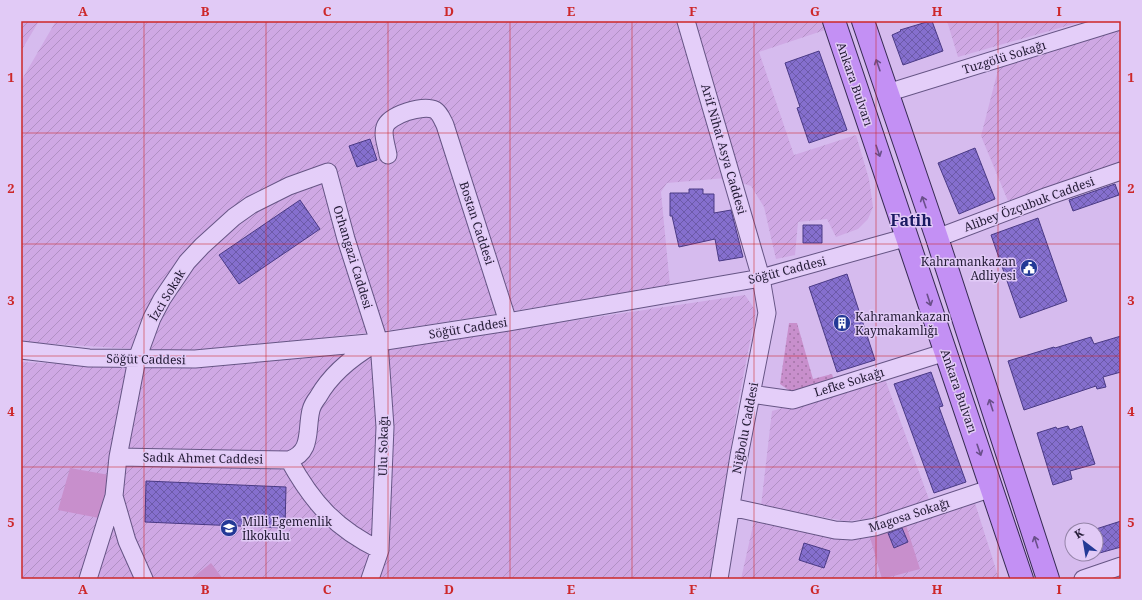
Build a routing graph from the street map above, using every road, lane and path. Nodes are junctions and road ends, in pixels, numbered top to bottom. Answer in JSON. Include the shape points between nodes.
{"nodes":[{"id":1,"x":686,"y":21,"type":"edge"},
{"id":2,"x":834,"y":21,"type":"edge"},
{"id":3,"x":863,"y":21,"type":"edge"},
{"id":4,"x":1120,"y":21,"type":"edge"},
{"id":5,"x":887,"y":93,"type":"junction"},
{"id":6,"x":388,"y":155,"type":"dead end"},
{"id":7,"x":1121,"y":171,"type":"edge"},
{"id":8,"x":328,"y":172,"type":"joint"},
{"id":9,"x":908,"y":238,"type":"junction"},
{"id":10,"x":936,"y":238,"type":"junction"},
{"id":11,"x":761,"y":278,"type":"junction"},
{"id":12,"x":508,"y":322,"type":"junction"},
{"id":13,"x":379,"y":342,"type":"junction"},
{"id":14,"x":21,"y":350,"type":"edge"},
{"id":15,"x":946,"y":352,"type":"junction"},
{"id":16,"x":137,"y":360,"type":"junction"},
{"id":17,"x":751,"y":394,"type":"junction"},
{"id":18,"x":118,"y":457,"type":"junction"},
{"id":19,"x":288,"y":460,"type":"junction"},
{"id":20,"x":992,"y":488,"type":"junction"},
{"id":21,"x":114,"y":496,"type":"junction"},
{"id":22,"x":731,"y":507,"type":"junction"},
{"id":23,"x":380,"y":550,"type":"junction"},
{"id":24,"x":1121,"y":566,"type":"edge"},
{"id":25,"x":88,"y":579,"type":"edge"},
{"id":26,"x":144,"y":579,"type":"edge"},
{"id":27,"x":370,"y":579,"type":"edge"},
{"id":28,"x":719,"y":579,"type":"edge"},
{"id":29,"x":1022,"y":579,"type":"edge"},
{"id":30,"x":1048,"y":579,"type":"edge"},
{"id":31,"x":1083,"y":579,"type":"edge"}],
"edges":[{"from":1,"to":11,"type":"street","name":"Arif Nihat Asya Caddesi"},
{"from":2,"to":9,"type":"main road","name":"Ankara Bulvarı","one_way":true},
{"from":5,"to":3,"type":"main road","one_way":true},
{"from":4,"to":5,"type":"street","name":"Tuzgölü Sokağı"},
{"from":10,"to":5,"type":"main road","one_way":true},
{"from":6,"to":12,"type":"street","name":"Bostan Caddesi","via":[[384,132],[390,120],[412,110],[429,108],[440,114]]},
{"from":7,"to":10,"type":"street","name":"Alibey Özçubuk Caddesi"},
{"from":8,"to":13,"type":"street","name":"Orhangazi Caddesi","via":[[346,239]]},
{"from":8,"to":16,"type":"street","name":"İzci Sokak","via":[[289,186],[258,202],[234,217],[202,246],[187,262],[162,299],[152,318]]},
{"from":9,"to":11,"type":"street","name":"Söğüt Caddesi"},
{"from":9,"to":15,"type":"main road","name":"Ankara Bulvarı","one_way":true},
{"from":30,"to":10,"type":"main road","one_way":true},
{"from":11,"to":12,"type":"street","name":"Söğüt Caddesi"},
{"from":11,"to":17,"type":"street","name":"Niğbolu Caddesi","via":[[767,313]]},
{"from":12,"to":13,"type":"street","name":"Söğüt Caddesi"},
{"from":13,"to":16,"type":"street","name":"Söğüt Caddesi","via":[[195,359]]},
{"from":13,"to":19,"type":"street","via":[[346,363],[326,384],[311,409],[304,448]]},
{"from":13,"to":23,"type":"street","name":"Ulu Sokağı","via":[[385,427]]},
{"from":14,"to":16,"type":"street","name":"Söğüt Caddesi","via":[[89,358]]},
{"from":15,"to":17,"type":"street","name":"Lefke Sokağı","via":[[793,400]]},
{"from":15,"to":20,"type":"main road","name":"Ankara Bulvarı","one_way":true},
{"from":16,"to":18,"type":"street","name":"İzci Sokak"},
{"from":17,"to":22,"type":"street","name":"Niğbolu Caddesi"},
{"from":18,"to":19,"type":"street","name":"Sadık Ahmet Caddesi"},
{"from":18,"to":21,"type":"street","name":"İzci Sokak"},
{"from":19,"to":23,"type":"street","via":[[307,491],[331,518],[360,540]]},
{"from":20,"to":22,"type":"street","name":"Magosa Sokağı","via":[[874,527],[852,531],[835,530]]},
{"from":20,"to":29,"type":"main road","name":"Ankara Bulvarı"},
{"from":21,"to":25,"type":"street"},
{"from":21,"to":26,"type":"street","via":[[127,540]]},
{"from":22,"to":28,"type":"street","name":"Niğbolu Caddesi"},
{"from":23,"to":27,"type":"street","name":"Ulu Sokağı"},
{"from":24,"to":31,"type":"street"}]}
